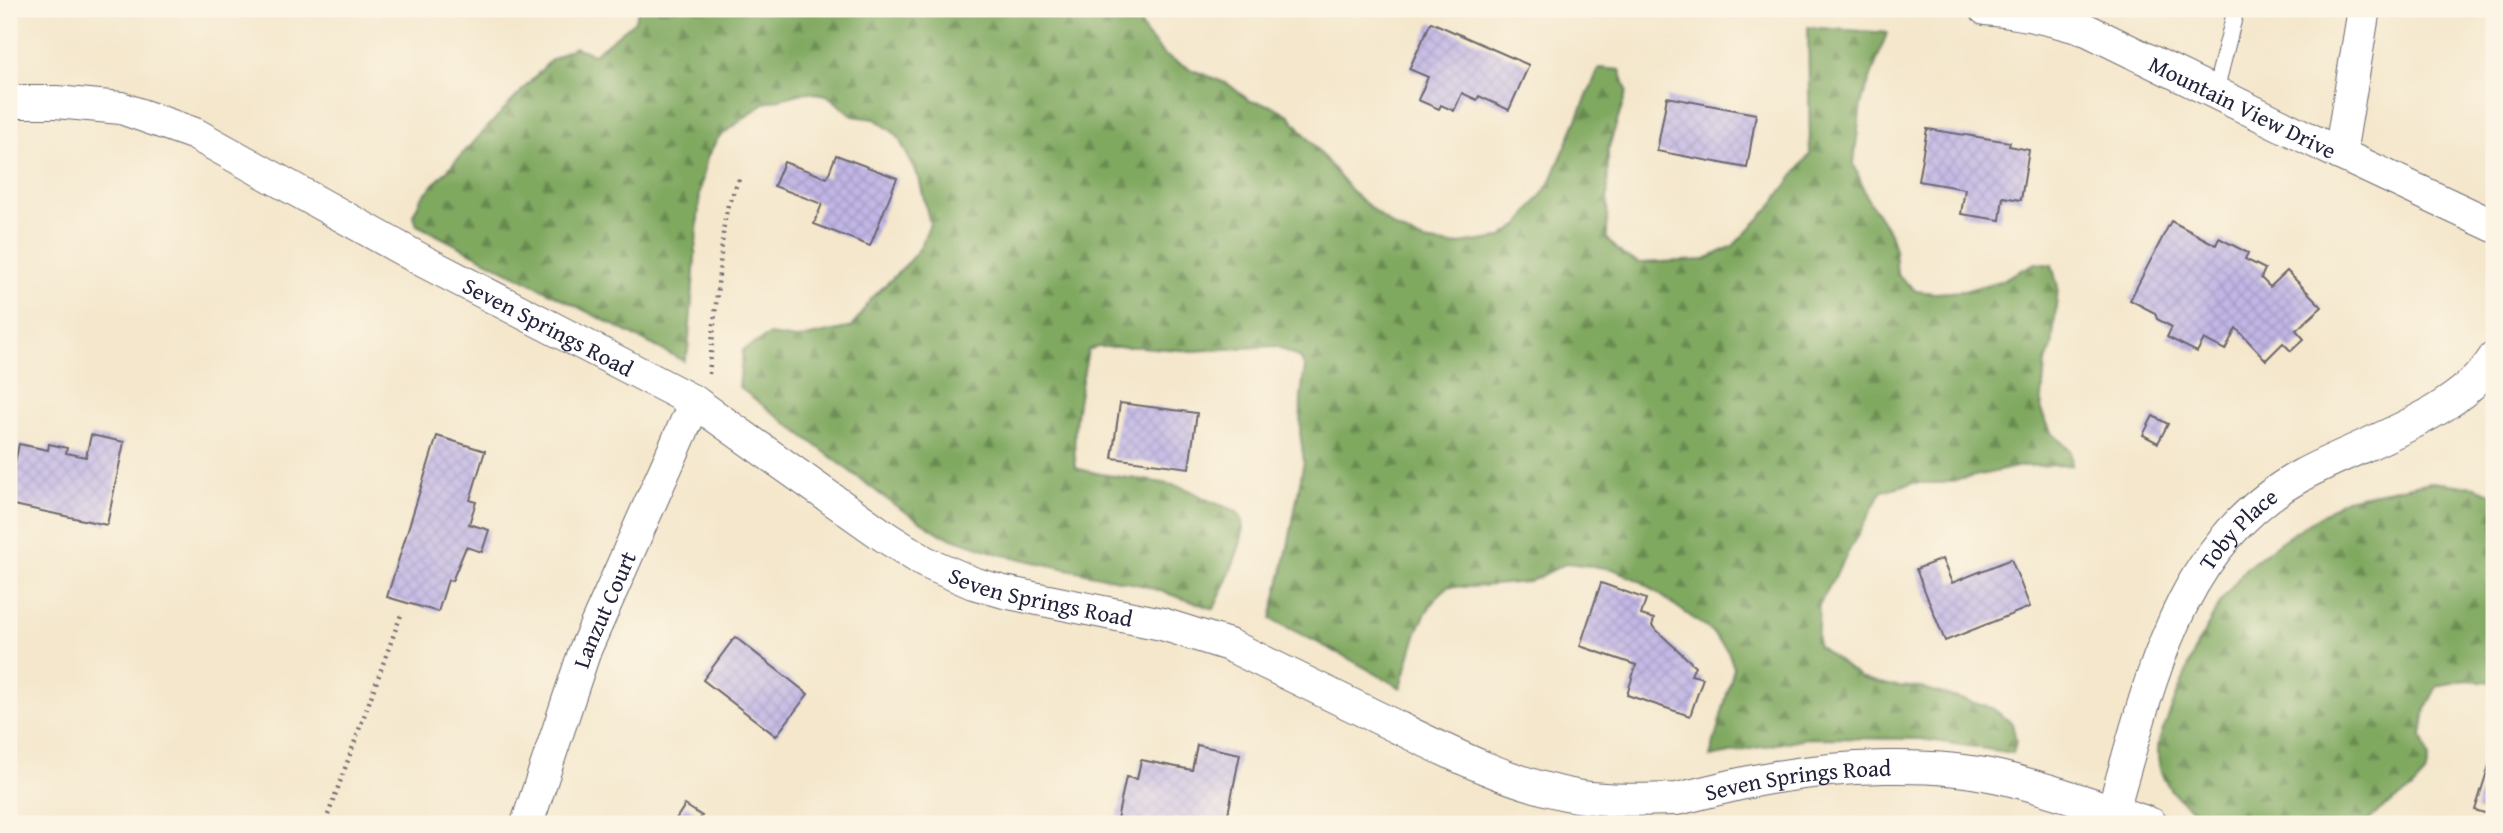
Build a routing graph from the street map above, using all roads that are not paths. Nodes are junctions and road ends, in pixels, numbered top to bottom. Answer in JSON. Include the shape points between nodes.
{"nodes":[{"id":1,"x":1985,"y":9,"type":"edge"},
{"id":2,"x":2236,"y":9,"type":"edge"},
{"id":3,"x":2364,"y":9,"type":"edge"},
{"id":4,"x":2215,"y":92,"type":"junction"},
{"id":5,"x":9,"y":102,"type":"edge"},
{"id":6,"x":2340,"y":154,"type":"junction"},
{"id":7,"x":2494,"y":226,"type":"edge"},
{"id":8,"x":2494,"y":358,"type":"edge"},
{"id":9,"x":700,"y":406,"type":"junction"},
{"id":10,"x":2113,"y":810,"type":"junction"},
{"id":11,"x":527,"y":824,"type":"edge"},
{"id":12,"x":2151,"y":824,"type":"edge"}],
"edges":[{"from":1,"to":4,"type":"street","name":"Mountain View Drive","via":[[2043,17],[2087,30]]},
{"from":2,"to":4,"type":"lane"},
{"from":3,"to":6,"type":"street"},
{"from":4,"to":6,"type":"street","name":"Mountain View Drive"},
{"from":5,"to":9,"type":"street","name":"Seven Springs Road","via":[[121,108],[195,134],[425,262]]},
{"from":6,"to":7,"type":"street","name":"Mountain View Drive"},
{"from":8,"to":10,"type":"street","name":"Toby Place","via":[[2471,387],[2438,410],[2302,475],[2219,543],[2193,582],[2164,644]]},
{"from":9,"to":10,"type":"street","name":"Seven Springs Road","via":[[925,562],[1004,592],[1162,624],[1229,645],[1465,760],[1536,787],[1621,800],[1677,799],[1772,777],[1902,767],[1997,776]]},
{"from":9,"to":11,"type":"street","name":"Lanzut Court","via":[[585,650]]},
{"from":10,"to":12,"type":"street","name":"Seven Springs Road"}]}
